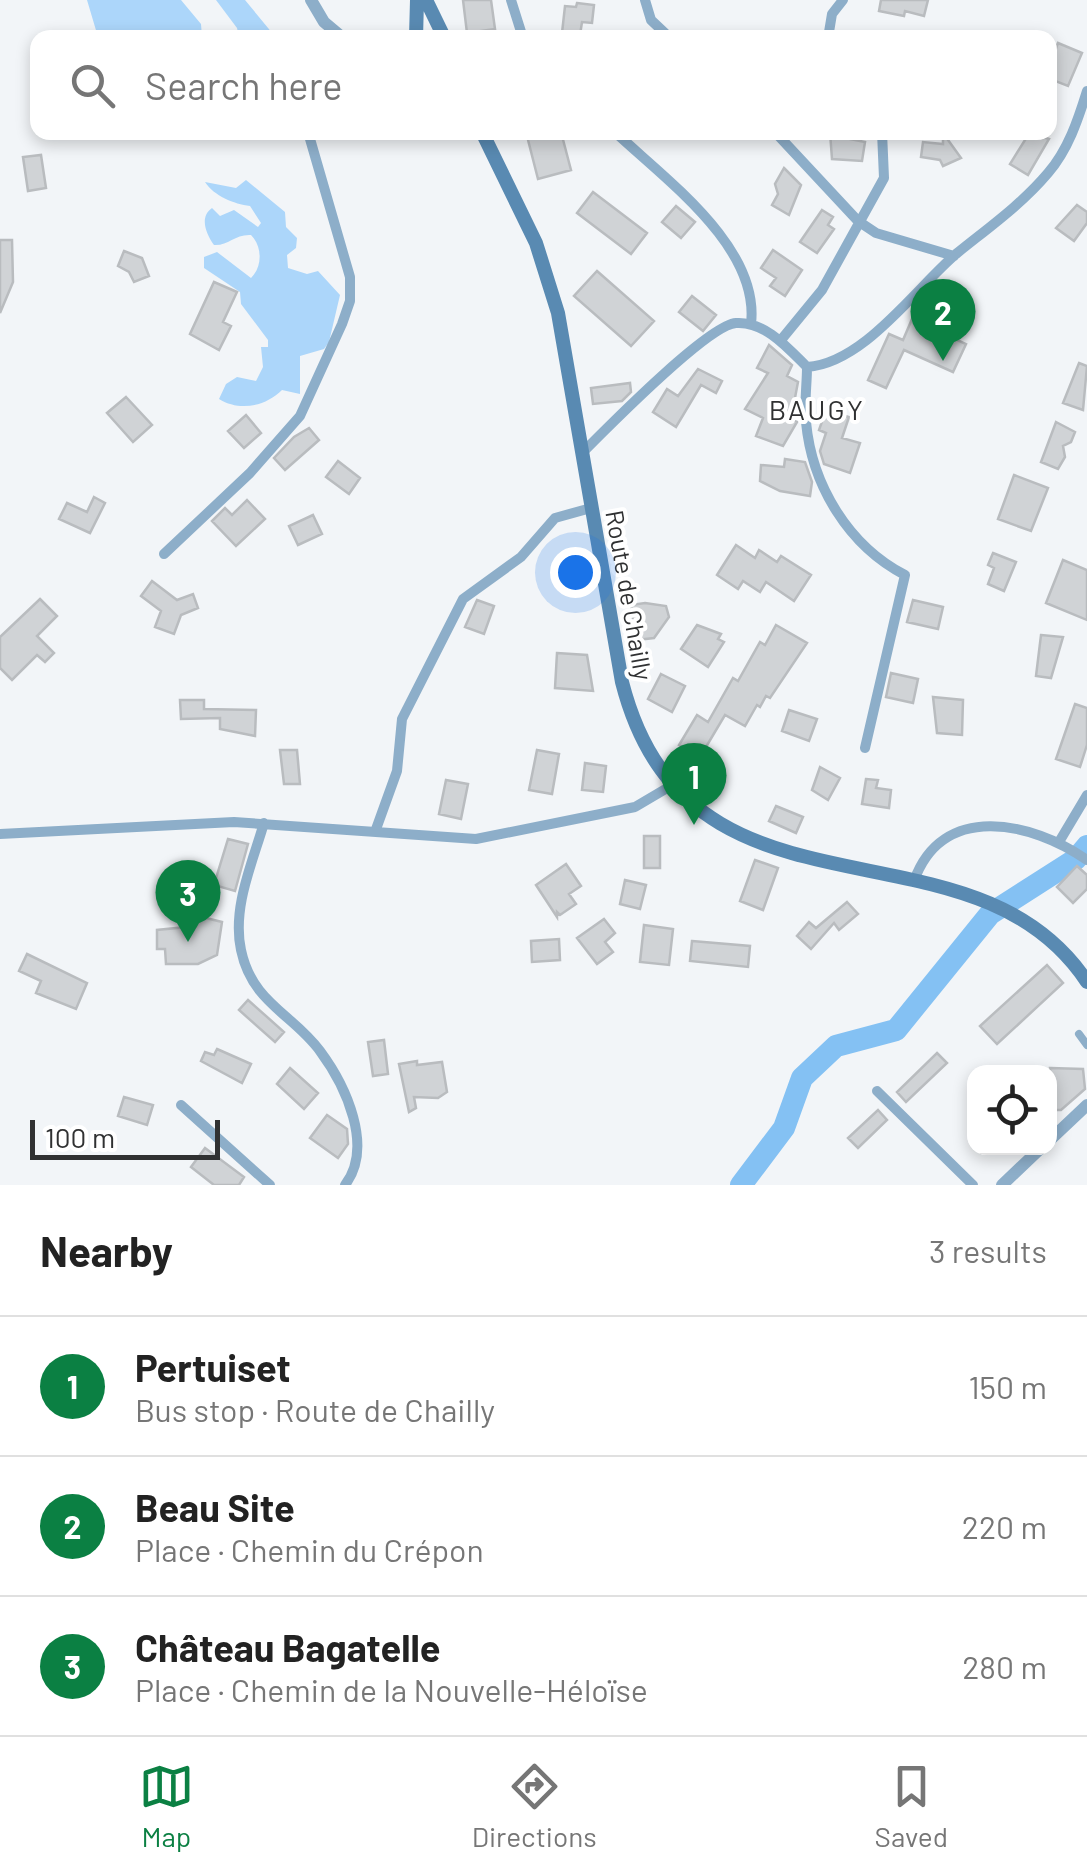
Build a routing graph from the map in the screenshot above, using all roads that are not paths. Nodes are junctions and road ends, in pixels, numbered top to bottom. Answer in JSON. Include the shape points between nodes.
{"nodes":[{"id":1,"x":311,"y":0,"type":"edge"},
{"id":2,"x":416,"y":0,"type":"edge"},
{"id":3,"x":426,"y":0,"type":"edge"},
{"id":4,"x":512,"y":0,"type":"edge"},
{"id":5,"x":645,"y":0,"type":"edge"},
{"id":6,"x":843,"y":0,"type":"edge"},
{"id":7,"x":334,"y":30,"type":"edge"},
{"id":8,"x":418,"y":30,"type":"edge"},
{"id":9,"x":442,"y":30,"type":"edge"},
{"id":10,"x":521,"y":30,"type":"edge"},
{"id":11,"x":662,"y":30,"type":"edge"},
{"id":12,"x":829,"y":30,"type":"edge"},
{"id":13,"x":1087,"y":91,"type":"edge"},
{"id":14,"x":310,"y":140,"type":"edge"},
{"id":15,"x":478,"y":140,"type":"edge"},
{"id":16,"x":486,"y":140,"type":"edge"},
{"id":17,"x":624,"y":140,"type":"edge"},
{"id":18,"x":783,"y":140,"type":"edge"},
{"id":19,"x":882,"y":140,"type":"edge"},
{"id":20,"x":492,"y":153,"type":"junction"},
{"id":21,"x":858,"y":221,"type":"junction"},
{"id":22,"x":954,"y":256,"type":"junction"},
{"id":23,"x":751,"y":324,"type":"junction"},
{"id":24,"x":781,"y":340,"type":"junction"},
{"id":25,"x":807,"y":367,"type":"junction"},
{"id":26,"x":582,"y":453,"type":"junction"},
{"id":27,"x":591,"y":508,"type":"junction"},
{"id":28,"x":164,"y":554,"type":"dead end"},
{"id":29,"x":866,"y":748,"type":"dead end"},
{"id":30,"x":674,"y":784,"type":"junction"},
{"id":31,"x":1087,"y":795,"type":"edge"},
{"id":32,"x":264,"y":823,"type":"junction"},
{"id":33,"x":374,"y":832,"type":"junction"},
{"id":34,"x":0,"y":834,"type":"edge"},
{"id":35,"x":1059,"y":842,"type":"junction"},
{"id":36,"x":1087,"y":860,"type":"edge"},
{"id":37,"x":914,"y":882,"type":"junction"},
{"id":38,"x":1087,"y":982,"type":"edge"},
{"id":39,"x":1078,"y":1034,"type":"dead end"},
{"id":40,"x":1087,"y":1046,"type":"edge"},
{"id":41,"x":877,"y":1091,"type":"dead end"},
{"id":42,"x":181,"y":1105,"type":"dead end"},
{"id":43,"x":1087,"y":1105,"type":"edge"},
{"id":44,"x":1057,"y":1133,"type":"edge"},
{"id":45,"x":1034,"y":1155,"type":"edge"},
{"id":46,"x":270,"y":1185,"type":"edge"},
{"id":47,"x":345,"y":1185,"type":"edge"},
{"id":48,"x":973,"y":1185,"type":"edge"},
{"id":49,"x":1002,"y":1185,"type":"edge"}],
"edges":[{"from":1,"to":7,"type":"street"},
{"from":2,"to":8,"type":"main road"},
{"from":3,"to":9,"type":"main road"},
{"from":4,"to":10,"type":"street"},
{"from":5,"to":11,"type":"street"},
{"from":6,"to":12,"type":"street"},
{"from":13,"to":22,"type":"street","via":[[1068,144],[1050,171]]},
{"from":14,"to":28,"type":"street","via":[[350,277],[342,324],[300,416]]},
{"from":15,"to":20,"type":"main road","name":"Route de Chailly"},
{"from":16,"to":20,"type":"main road","name":"Route de Chailly"},
{"from":17,"to":23,"type":"street","via":[[698,210],[744,269],[754,298]]},
{"from":18,"to":21,"type":"street"},
{"from":19,"to":21,"type":"street","via":[[884,178]]},
{"from":20,"to":26,"type":"main road","name":"Route de Chailly","via":[[550,285]]},
{"from":21,"to":22,"type":"street","via":[[876,233]]},
{"from":21,"to":24,"type":"street","via":[[822,290]]},
{"from":22,"to":25,"type":"street","via":[[875,332],[825,366]]},
{"from":23,"to":24,"type":"street"},
{"from":23,"to":26,"type":"street","via":[[718,327]]},
{"from":24,"to":25,"type":"street"},
{"from":25,"to":29,"type":"street","via":[[806,423],[840,522],[873,558],[904,575]]},
{"from":26,"to":27,"type":"main road","name":"Route de Chailly"},
{"from":27,"to":30,"type":"main road","name":"Route de Chailly","via":[[627,702]]},
{"from":27,"to":33,"type":"street","via":[[555,518],[522,557],[463,600],[402,719],[397,770]]},
{"from":30,"to":33,"type":"street","via":[[635,808],[508,834],[421,838]]},
{"from":30,"to":37,"type":"main road","name":"Route de Chailly","via":[[711,817],[758,844]]},
{"from":31,"to":35,"type":"street"},
{"from":32,"to":33,"type":"street"},
{"from":32,"to":34,"type":"street"},
{"from":32,"to":47,"type":"street","via":[[237,922],[241,954],[277,1014],[320,1051],[361,1136]]},
{"from":35,"to":36,"type":"street"},
{"from":35,"to":37,"type":"street","via":[[1013,828],[961,832],[928,849]]},
{"from":37,"to":38,"type":"main road","name":"Route de Chailly","via":[[974,895],[1026,920]]},
{"from":39,"to":40,"type":"street"},
{"from":41,"to":48,"type":"street"},
{"from":42,"to":46,"type":"street"},
{"from":43,"to":44,"type":"street"},
{"from":45,"to":49,"type":"street"}]}
